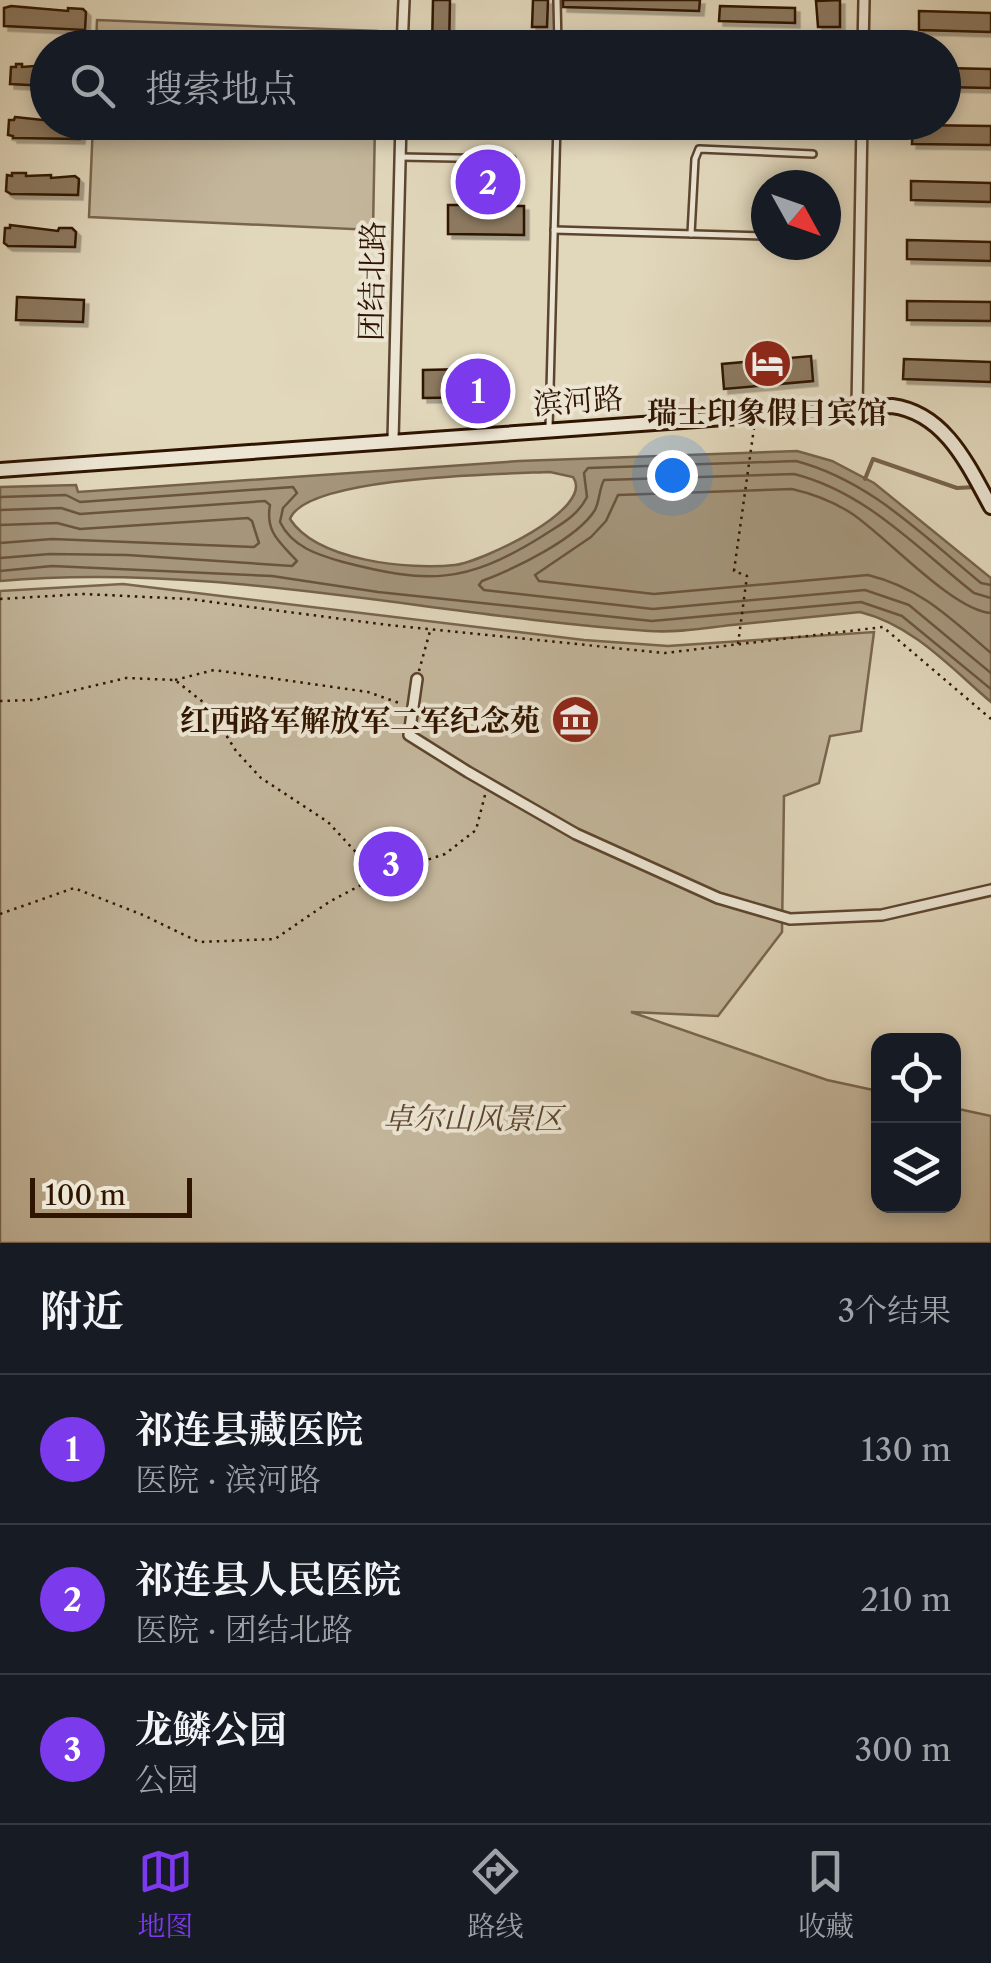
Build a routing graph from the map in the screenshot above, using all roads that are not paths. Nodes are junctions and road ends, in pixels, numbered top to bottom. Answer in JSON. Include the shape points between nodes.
{"nodes":[{"id":1,"x":404,"y":0,"type":"edge"},
{"id":2,"x":557,"y":0,"type":"edge"},
{"id":3,"x":864,"y":0,"type":"edge"},
{"id":4,"x":403,"y":30,"type":"edge"},
{"id":5,"x":558,"y":30,"type":"edge"},
{"id":6,"x":863,"y":30,"type":"edge"},
{"id":7,"x":400,"y":140,"type":"edge"},
{"id":8,"x":556,"y":140,"type":"edge"},
{"id":9,"x":862,"y":140,"type":"edge"},
{"id":10,"x":813,"y":154,"type":"dead end"},
{"id":11,"x":400,"y":156,"type":"junction"},
{"id":12,"x":512,"y":159,"type":"dead end"},
{"id":13,"x":553,"y":230,"type":"junction"},
{"id":14,"x":691,"y":234,"type":"junction"},
{"id":15,"x":751,"y":236,"type":"edge"},
{"id":16,"x":856,"y":408,"type":"junction"},
{"id":17,"x":549,"y":428,"type":"junction"},
{"id":18,"x":392,"y":440,"type":"junction"},
{"id":19,"x":0,"y":470,"type":"edge"},
{"id":20,"x":991,"y":507,"type":"edge"},
{"id":21,"x":417,"y":680,"type":"road end"},
{"id":22,"x":991,"y":890,"type":"edge"}],
"edges":[{"from":1,"to":4,"type":"street"},
{"from":2,"to":5,"type":"lane"},
{"from":3,"to":6,"type":"street"},
{"from":7,"to":11,"type":"street","name":"团结北路"},
{"from":8,"to":13,"type":"lane"},
{"from":9,"to":16,"type":"street"},
{"from":10,"to":14,"type":"lane","via":[[699,148]]},
{"from":11,"to":12,"type":"lane"},
{"from":11,"to":18,"type":"street","name":"团结北路"},
{"from":13,"to":14,"type":"lane"},
{"from":13,"to":17,"type":"lane"},
{"from":14,"to":15,"type":"lane"},
{"from":16,"to":17,"type":"street","name":"滨河路"},
{"from":16,"to":20,"type":"street","name":"滨河路","via":[[915,411],[938,426]]},
{"from":17,"to":18,"type":"street","name":"滨河路"},
{"from":18,"to":19,"type":"street","name":"滨河路"},
{"from":21,"to":22,"type":"street","via":[[410,734],[576,834],[718,898],[790,919],[882,915]]}]}
